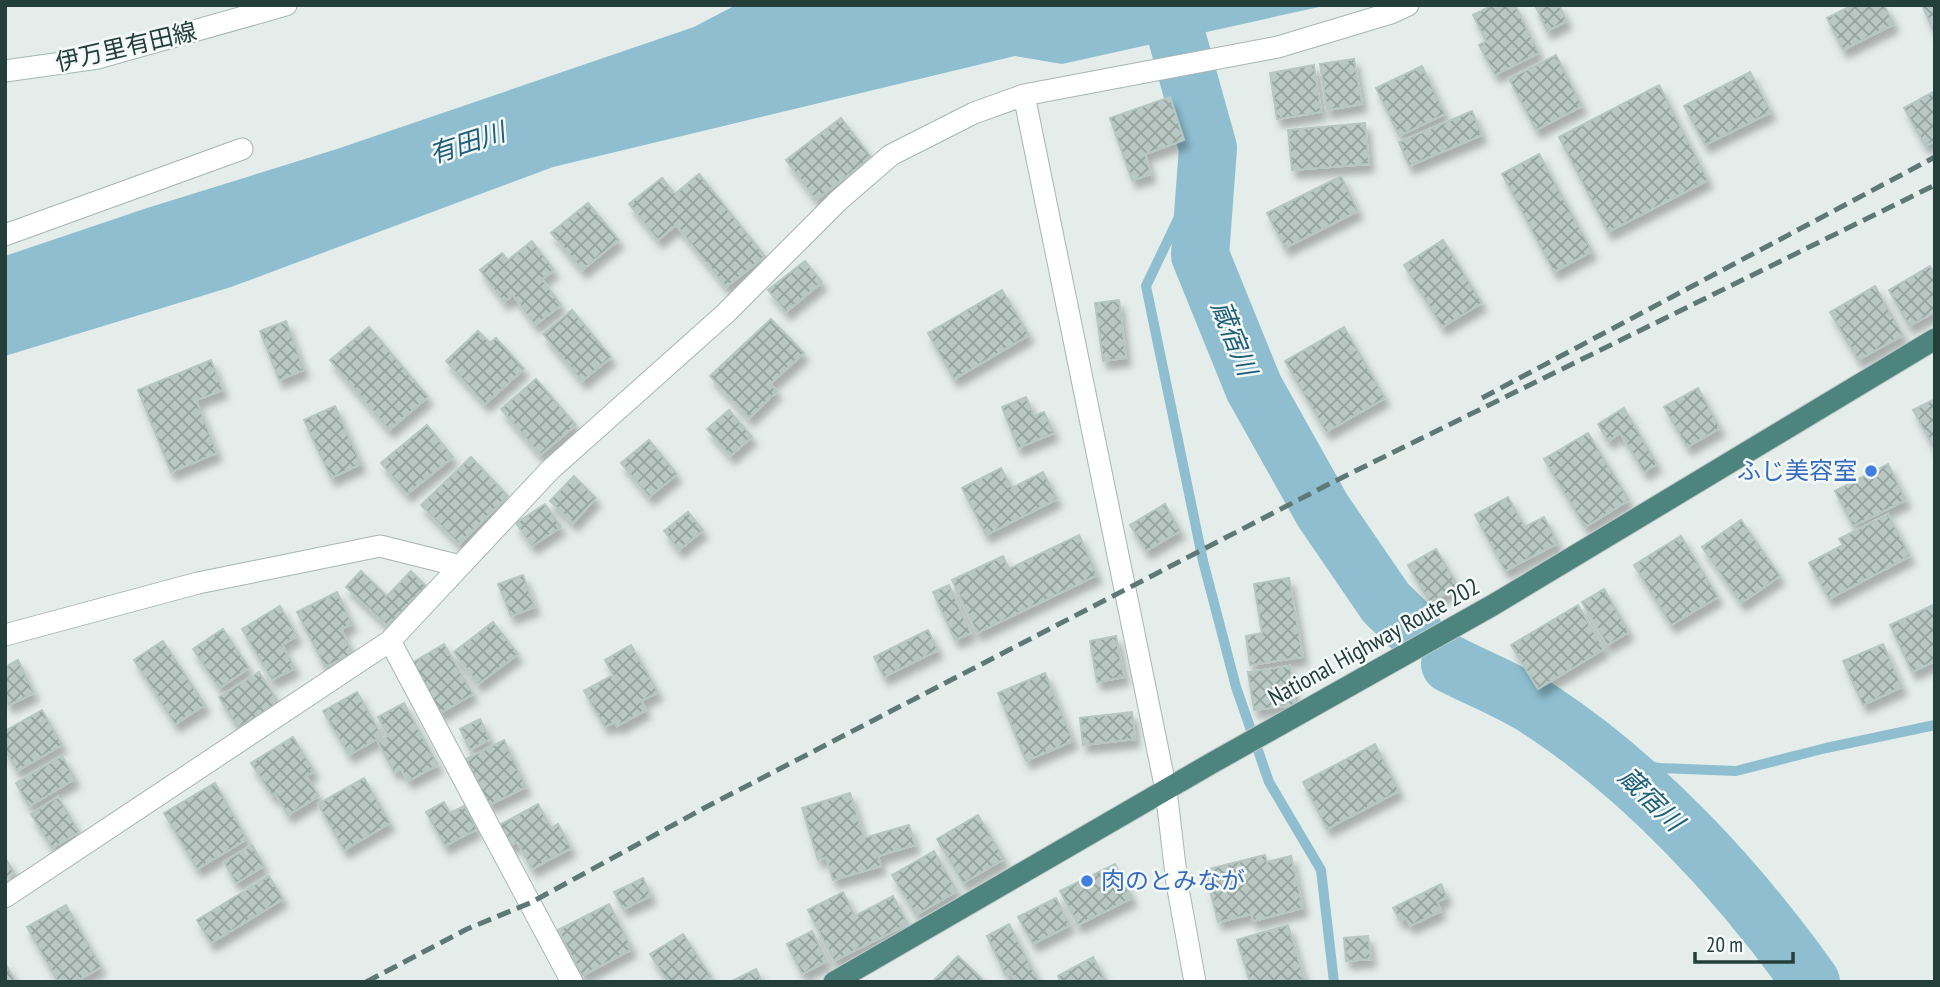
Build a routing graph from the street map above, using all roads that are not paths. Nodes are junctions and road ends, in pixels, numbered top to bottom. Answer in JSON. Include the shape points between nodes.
{"nodes":[{"id":1,"x":286,"y":5,"type":"edge"},
{"id":2,"x":1409,"y":5,"type":"edge"},
{"id":3,"x":5,"y":71,"type":"edge"},
{"id":4,"x":1024,"y":95,"type":"junction"},
{"id":5,"x":242,"y":149,"type":"dead end"},
{"id":6,"x":5,"y":235,"type":"edge"},
{"id":7,"x":1935,"y":339,"type":"edge"},
{"id":8,"x":460,"y":566,"type":"junction"},
{"id":9,"x":5,"y":635,"type":"edge"},
{"id":10,"x":390,"y":641,"type":"junction"},
{"id":11,"x":1166,"y":790,"type":"junction"},
{"id":12,"x":5,"y":897,"type":"edge"},
{"id":13,"x":572,"y":982,"type":"edge"},
{"id":14,"x":834,"y":982,"type":"edge"},
{"id":15,"x":1195,"y":982,"type":"edge"}],
"edges":[{"from":1,"to":3,"type":"street","name":"伊万里有田線","via":[[98,58]]},
{"from":2,"to":4,"type":"street","via":[[1278,47]]},
{"from":4,"to":8,"type":"street","via":[[974,113],[891,155],[726,313],[550,470]]},
{"from":4,"to":11,"type":"street"},
{"from":5,"to":6,"type":"street"},
{"from":7,"to":11,"type":"highway","name":"National Highway Route 202","via":[[1493,605]]},
{"from":8,"to":9,"type":"street","via":[[380,546],[198,583]]},
{"from":8,"to":10,"type":"street"},
{"from":10,"to":12,"type":"street"},
{"from":10,"to":13,"type":"street"},
{"from":11,"to":14,"type":"highway","name":"National Highway Route 202"},
{"from":11,"to":15,"type":"street"}]}
